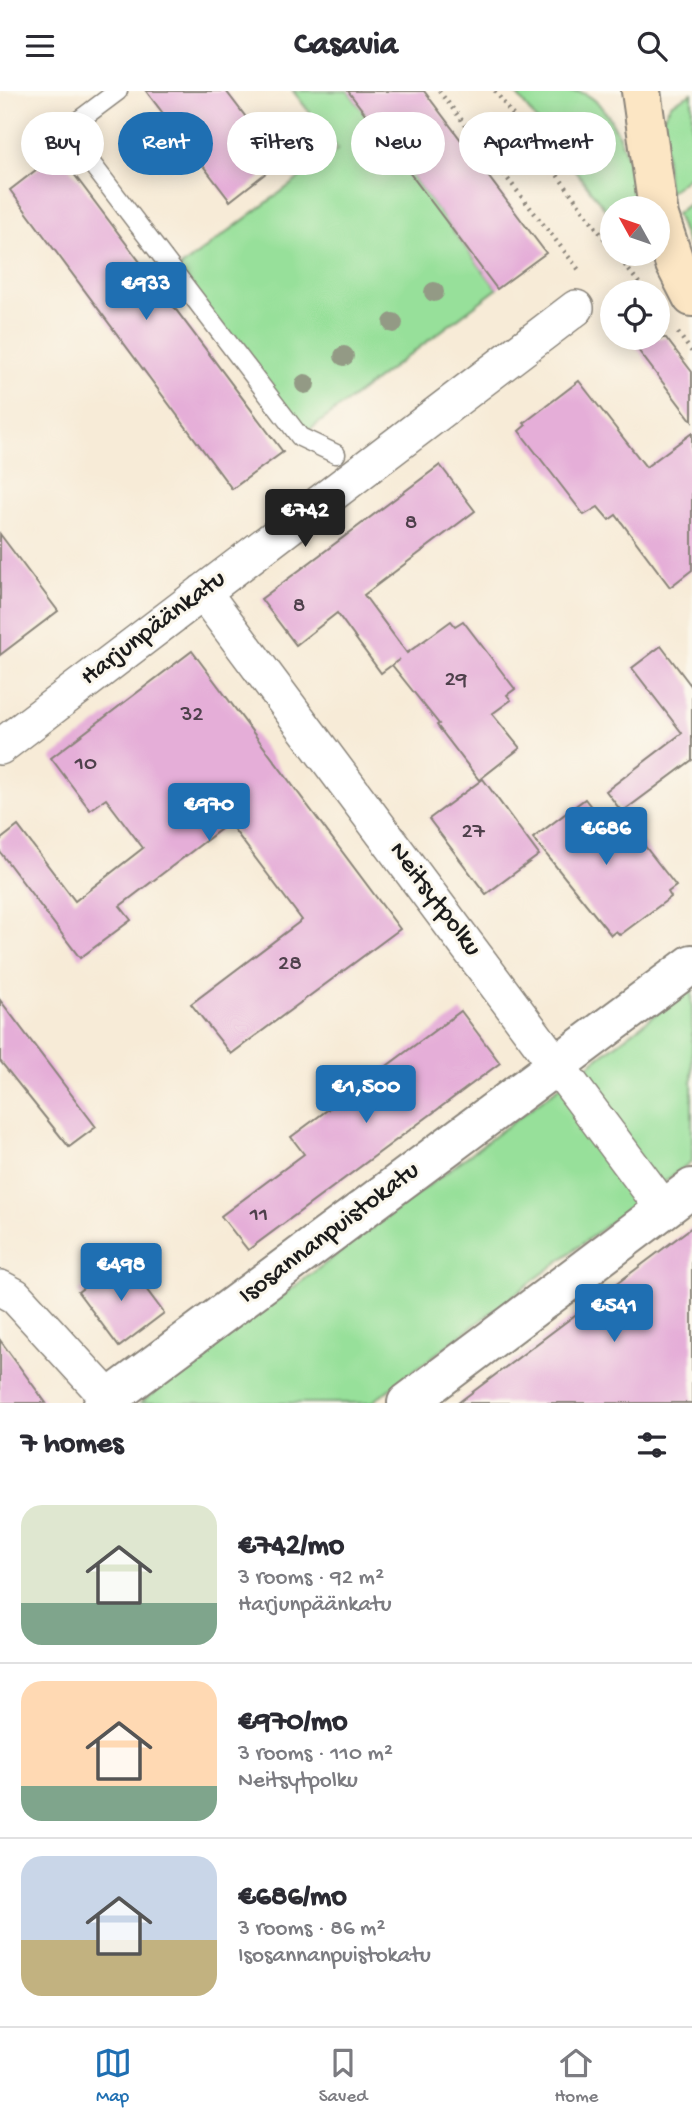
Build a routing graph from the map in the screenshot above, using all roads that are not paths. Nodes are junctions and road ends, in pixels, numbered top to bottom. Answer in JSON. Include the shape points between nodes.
{"nodes":[{"id":1,"x":118,"y":91,"type":"edge"},
{"id":2,"x":641,"y":91,"type":"edge"},
{"id":3,"x":692,"y":297,"type":"edge"},
{"id":4,"x":576,"y":307,"type":"dead end"},
{"id":5,"x":336,"y":454,"type":"dead end"},
{"id":6,"x":202,"y":592,"type":"junction"},
{"id":7,"x":0,"y":747,"type":"edge"},
{"id":8,"x":692,"y":964,"type":"edge"},
{"id":9,"x":558,"y":1064,"type":"junction"},
{"id":10,"x":678,"y":1199,"type":"edge"},
{"id":11,"x":0,"y":1288,"type":"edge"},
{"id":12,"x":108,"y":1401,"type":"edge"},
{"id":13,"x":407,"y":1403,"type":"edge"}],
"edges":[{"from":1,"to":5,"type":"lane","via":[[66,130],[300,437]]},
{"from":2,"to":3,"type":"main road","via":[[659,216]]},
{"from":4,"to":6,"type":"street","name":"Harjunpäänkatu"},
{"from":6,"to":7,"type":"street","name":"Harjunpäänkatu"},
{"from":6,"to":9,"type":"street","name":"Neitsytpolku"},
{"from":8,"to":9,"type":"street","name":"Isosannanpuistokatu"},
{"from":9,"to":10,"type":"street","name":"Neitsytpolku"},
{"from":9,"to":12,"type":"street","name":"Isosannanpuistokatu"},
{"from":10,"to":13,"type":"street"},
{"from":11,"to":12,"type":"street","via":[[15,1296]]}]}
